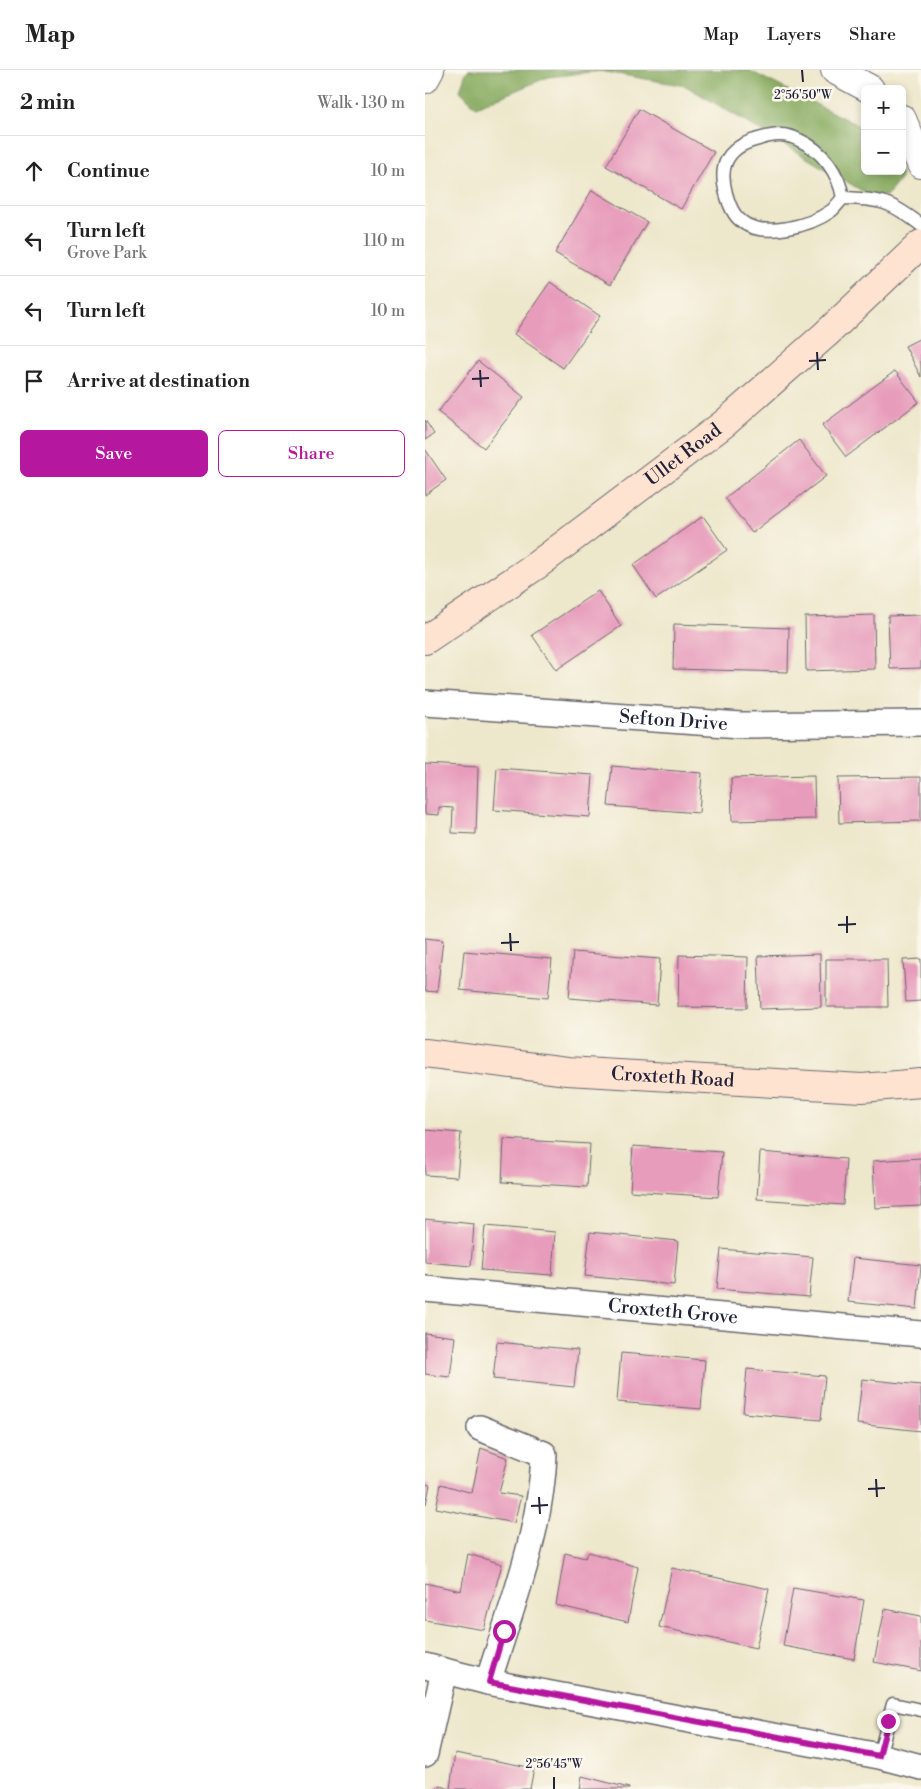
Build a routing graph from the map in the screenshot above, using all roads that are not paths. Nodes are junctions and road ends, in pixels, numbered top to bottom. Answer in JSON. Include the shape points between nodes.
{"nodes":[{"id":1,"x":430,"y":70,"type":"edge"},
{"id":2,"x":835,"y":70,"type":"edge"},
{"id":3,"x":425,"y":79,"type":"edge"},
{"id":4,"x":863,"y":85,"type":"edge"},
{"id":5,"x":906,"y":107,"type":"edge"},
{"id":6,"x":921,"y":114,"type":"edge"},
{"id":7,"x":906,"y":128,"type":"edge"},
{"id":8,"x":921,"y":164,"type":"edge"},
{"id":9,"x":843,"y":198,"type":"junction"},
{"id":10,"x":921,"y":225,"type":"edge"},
{"id":11,"x":921,"y":244,"type":"edge"},
{"id":12,"x":425,"y":640,"type":"edge"},
{"id":13,"x":425,"y":703,"type":"edge"},
{"id":14,"x":921,"y":723,"type":"edge"},
{"id":15,"x":425,"y":1054,"type":"edge"},
{"id":16,"x":921,"y":1083,"type":"edge"},
{"id":17,"x":425,"y":1289,"type":"edge"},
{"id":18,"x":921,"y":1334,"type":"edge"},
{"id":19,"x":480,"y":1428,"type":"dead end"},
{"id":20,"x":435,"y":1669,"type":"edge"},
{"id":21,"x":489,"y":1682,"type":"junction"},
{"id":22,"x":921,"y":1710,"type":"edge"},
{"id":23,"x":425,"y":1754,"type":"edge"},
{"id":24,"x":879,"y":1756,"type":"junction"},
{"id":25,"x":921,"y":1766,"type":"edge"}],
"edges":[{"from":1,"to":3,"type":"street"},
{"from":2,"to":4,"type":"street"},
{"from":5,"to":6,"type":"street"},
{"from":7,"to":8,"type":"street"},
{"from":9,"to":9,"type":"lane","via":[[831,211],[799,226],[771,230],[753,227],[733,213],[724,179],[725,163],[743,144],[776,134],[791,136],[805,142],[830,165]]},
{"from":9,"to":10,"type":"lane","via":[[888,203]]},
{"from":11,"to":12,"type":"main road","name":"Ullet Road","via":[[725,423],[537,565]]},
{"from":13,"to":14,"type":"street","name":"Sefton Drive","via":[[741,724]]},
{"from":15,"to":16,"type":"main road","name":"Croxteth Road","via":[[577,1072],[862,1088]]},
{"from":17,"to":18,"type":"street","name":"Croxteth Grove"},
{"from":19,"to":21,"type":"street","via":[[544,1454],[543,1484],[535,1529]]},
{"from":20,"to":21,"type":"street"},
{"from":20,"to":23,"type":"street"},
{"from":21,"to":24,"type":"street"},
{"from":22,"to":24,"type":"lane","via":[[893,1704]]},
{"from":24,"to":25,"type":"street"}]}
